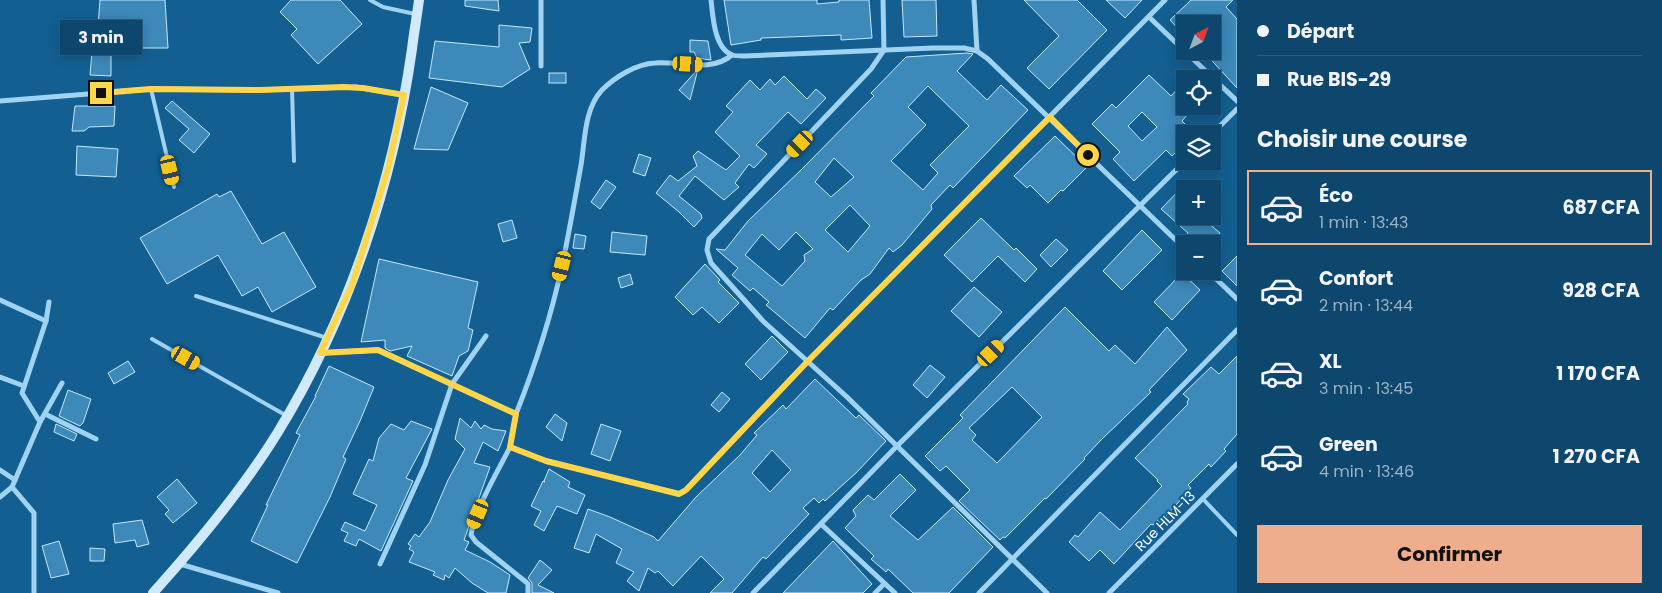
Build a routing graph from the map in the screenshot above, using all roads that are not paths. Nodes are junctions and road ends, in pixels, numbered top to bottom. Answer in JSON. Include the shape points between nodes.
{"nodes":[{"id":1,"x":370,"y":0,"type":"edge"},
{"id":2,"x":419,"y":0,"type":"edge"},
{"id":3,"x":541,"y":0,"type":"edge"},
{"id":4,"x":711,"y":0,"type":"edge"},
{"id":5,"x":883,"y":0,"type":"edge"},
{"id":6,"x":974,"y":0,"type":"edge"},
{"id":7,"x":1165,"y":0,"type":"edge"},
{"id":8,"x":417,"y":14,"type":"junction"},
{"id":9,"x":1149,"y":17,"type":"junction"},
{"id":10,"x":884,"y":50,"type":"junction"},
{"id":11,"x":977,"y":51,"type":"junction"},
{"id":12,"x":732,"y":55,"type":"junction"},
{"id":13,"x":541,"y":66,"type":"dead end"},
{"id":14,"x":292,"y":88,"type":"junction"},
{"id":15,"x":151,"y":89,"type":"junction"},
{"id":16,"x":404,"y":95,"type":"junction"},
{"id":17,"x":1237,"y":100,"type":"edge"},
{"id":18,"x":0,"y":101,"type":"edge"},
{"id":19,"x":1237,"y":109,"type":"edge"},
{"id":20,"x":1050,"y":117,"type":"junction"},
{"id":21,"x":1221,"y":125,"type":"edge"},
{"id":22,"x":294,"y":161,"type":"dead end"},
{"id":23,"x":1176,"y":170,"type":"edge"},
{"id":24,"x":174,"y":187,"type":"dead end"},
{"id":25,"x":1140,"y":206,"type":"junction"},
{"id":26,"x":1176,"y":240,"type":"edge"},
{"id":27,"x":1217,"y":280,"type":"edge"},
{"id":28,"x":196,"y":296,"type":"dead end"},
{"id":29,"x":1237,"y":299,"type":"edge"},
{"id":30,"x":0,"y":300,"type":"edge"},
{"id":31,"x":49,"y":302,"type":"dead end"},
{"id":32,"x":46,"y":321,"type":"junction"},
{"id":33,"x":1237,"y":330,"type":"edge"},
{"id":34,"x":486,"y":336,"type":"dead end"},
{"id":35,"x":328,"y":338,"type":"junction"},
{"id":36,"x":152,"y":339,"type":"dead end"},
{"id":37,"x":320,"y":353,"type":"junction"},
{"id":38,"x":807,"y":362,"type":"junction"},
{"id":39,"x":0,"y":377,"type":"edge"},
{"id":40,"x":62,"y":383,"type":"dead end"},
{"id":41,"x":452,"y":384,"type":"junction"},
{"id":42,"x":24,"y":386,"type":"junction"},
{"id":43,"x":45,"y":414,"type":"junction"},
{"id":44,"x":516,"y":414,"type":"junction"},
{"id":45,"x":287,"y":416,"type":"junction"},
{"id":46,"x":40,"y":422,"type":"junction"},
{"id":47,"x":96,"y":439,"type":"dead end"},
{"id":48,"x":510,"y":447,"type":"junction"},
{"id":49,"x":896,"y":447,"type":"junction"},
{"id":50,"x":1237,"y":464,"type":"edge"},
{"id":51,"x":0,"y":470,"type":"edge"},
{"id":52,"x":15,"y":480,"type":"junction"},
{"id":53,"x":12,"y":487,"type":"junction"},
{"id":54,"x":0,"y":497,"type":"edge"},
{"id":55,"x":1203,"y":499,"type":"junction"},
{"id":56,"x":821,"y":524,"type":"junction"},
{"id":57,"x":1237,"y":535,"type":"edge"},
{"id":58,"x":1012,"y":560,"type":"junction"},
{"id":59,"x":180,"y":564,"type":"junction"},
{"id":60,"x":380,"y":564,"type":"dead end"},
{"id":61,"x":884,"y":584,"type":"junction"},
{"id":62,"x":34,"y":593,"type":"edge"},
{"id":63,"x":153,"y":593,"type":"edge"},
{"id":64,"x":278,"y":593,"type":"edge"},
{"id":65,"x":528,"y":593,"type":"edge"},
{"id":66,"x":753,"y":593,"type":"edge"},
{"id":67,"x":875,"y":593,"type":"edge"},
{"id":68,"x":895,"y":593,"type":"edge"},
{"id":69,"x":979,"y":593,"type":"edge"},
{"id":70,"x":1047,"y":593,"type":"edge"},
{"id":71,"x":1109,"y":593,"type":"edge"}],
"edges":[{"from":1,"to":8,"type":"lane","via":[[384,7]]},
{"from":2,"to":8,"type":"street"},
{"from":3,"to":13,"type":"street"},
{"from":4,"to":12,"type":"street","via":[[715,33],[720,44]]},
{"from":5,"to":10,"type":"street"},
{"from":6,"to":11,"type":"street"},
{"from":7,"to":9,"type":"street"},
{"from":8,"to":16,"type":"street"},
{"from":9,"to":17,"type":"street"},
{"from":9,"to":20,"type":"street"},
{"from":10,"to":11,"type":"street","via":[[964,48]]},
{"from":10,"to":12,"type":"street"},
{"from":10,"to":38,"type":"street","via":[[853,89],[708,239],[711,262],[763,321]]},
{"from":11,"to":20,"type":"street"},
{"from":12,"to":44,"type":"street","via":[[718,64],[642,65],[612,81],[596,98],[585,134],[560,274],[539,353]]},
{"from":14,"to":15,"type":"street"},
{"from":14,"to":16,"type":"street","via":[[356,87]]},
{"from":14,"to":22,"type":"lane"},
{"from":15,"to":18,"type":"street"},
{"from":15,"to":24,"type":"lane"},
{"from":16,"to":35,"type":"street","via":[[388,169],[370,228],[352,285]]},
{"from":19,"to":21,"type":"street"},
{"from":20,"to":25,"type":"street"},
{"from":20,"to":38,"type":"street"},
{"from":23,"to":25,"type":"street"},
{"from":25,"to":26,"type":"street"},
{"from":25,"to":49,"type":"street"},
{"from":27,"to":29,"type":"street"},
{"from":28,"to":35,"type":"lane"},
{"from":30,"to":32,"type":"street"},
{"from":31,"to":32,"type":"street"},
{"from":32,"to":42,"type":"street"},
{"from":33,"to":58,"type":"street"},
{"from":34,"to":41,"type":"street"},
{"from":35,"to":37,"type":"street"},
{"from":36,"to":45,"type":"lane"},
{"from":37,"to":41,"type":"street","via":[[378,350]]},
{"from":37,"to":45,"type":"street"},
{"from":38,"to":48,"type":"street","via":[[679,494],[546,461]]},
{"from":38,"to":49,"type":"street"},
{"from":39,"to":42,"type":"street"},
{"from":40,"to":43,"type":"street"},
{"from":41,"to":44,"type":"street"},
{"from":41,"to":60,"type":"street","via":[[424,465]]},
{"from":42,"to":46,"type":"street","via":[[22,395]]},
{"from":43,"to":46,"type":"street"},
{"from":43,"to":47,"type":"street"},
{"from":44,"to":48,"type":"street"},
{"from":45,"to":59,"type":"street","via":[[242,484]]},
{"from":46,"to":52,"type":"street"},
{"from":48,"to":65,"type":"street","via":[[471,535],[528,584]]},
{"from":49,"to":56,"type":"street"},
{"from":49,"to":58,"type":"street"},
{"from":50,"to":55,"type":"street","name":"Rue HLM-13"},
{"from":51,"to":52,"type":"street"},
{"from":52,"to":53,"type":"street"},
{"from":53,"to":54,"type":"street"},
{"from":53,"to":62,"type":"street","via":[[34,512]]},
{"from":55,"to":57,"type":"lane"},
{"from":55,"to":71,"type":"street","name":"Rue HLM-13"},
{"from":56,"to":61,"type":"street"},
{"from":56,"to":66,"type":"street"},
{"from":58,"to":69,"type":"street"},
{"from":58,"to":70,"type":"street"},
{"from":59,"to":63,"type":"street"},
{"from":59,"to":64,"type":"street"},
{"from":61,"to":67,"type":"street"},
{"from":61,"to":68,"type":"street"}]}
